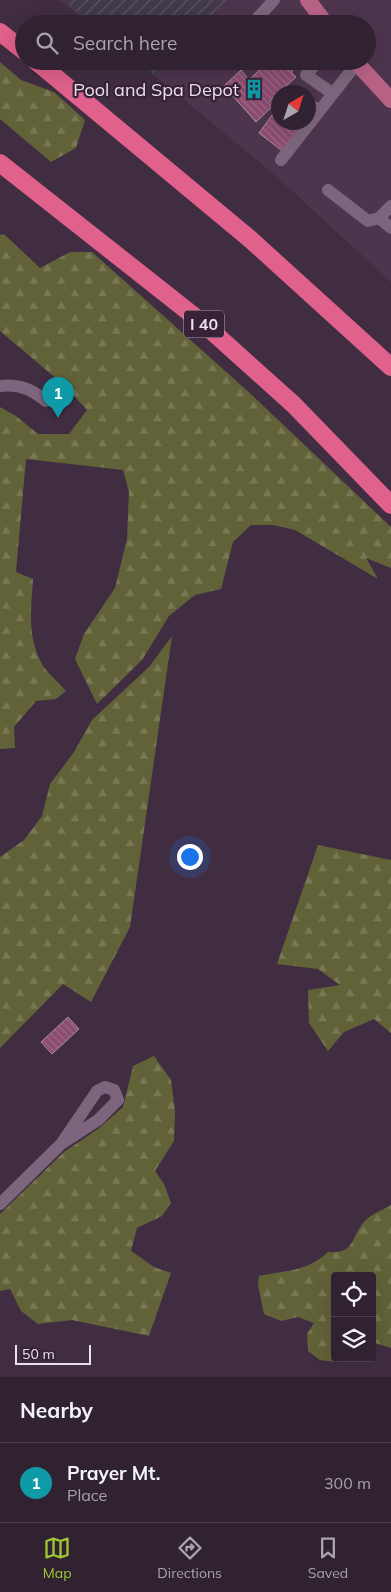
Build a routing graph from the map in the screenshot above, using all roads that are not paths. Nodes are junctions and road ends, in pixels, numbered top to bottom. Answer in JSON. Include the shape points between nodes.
{"nodes":[{"id":1,"x":274,"y":0,"type":"edge"},
{"id":2,"x":308,"y":0,"type":"edge"},
{"id":3,"x":260,"y":15,"type":"edge"},
{"id":4,"x":319,"y":15,"type":"edge"},
{"id":5,"x":0,"y":32,"type":"edge"},
{"id":6,"x":15,"y":44,"type":"edge"},
{"id":7,"x":47,"y":70,"type":"edge"},
{"id":8,"x":310,"y":70,"type":"edge"},
{"id":9,"x":350,"y":70,"type":"edge"},
{"id":10,"x":363,"y":70,"type":"edge"},
{"id":11,"x":332,"y":93,"type":"junction"},
{"id":12,"x":391,"y":100,"type":"edge"},
{"id":13,"x":281,"y":160,"type":"dead end"},
{"id":14,"x":0,"y":163,"type":"edge"},
{"id":15,"x":328,"y":190,"type":"dead end"},
{"id":16,"x":391,"y":206,"type":"edge"},
{"id":17,"x":379,"y":218,"type":"junction"},
{"id":18,"x":391,"y":228,"type":"edge"},
{"id":19,"x":391,"y":367,"type":"edge"},
{"id":20,"x":0,"y":386,"type":"edge"},
{"id":21,"x":46,"y":401,"type":"dead end"},
{"id":22,"x":391,"y":505,"type":"edge"},
{"id":23,"x":61,"y":1144,"type":"junction"},
{"id":24,"x":0,"y":1204,"type":"edge"}],
"edges":[{"from":1,"to":3,"type":"street"},
{"from":2,"to":4,"type":"main road"},
{"from":5,"to":6,"type":"highway"},
{"from":7,"to":19,"type":"highway","via":[[250,239]]},
{"from":8,"to":11,"type":"street","via":[[306,74]]},
{"from":9,"to":11,"type":"street"},
{"from":10,"to":12,"type":"main road"},
{"from":11,"to":13,"type":"street"},
{"from":14,"to":22,"type":"highway","number":"I 40","via":[[204,324],[294,405]]},
{"from":15,"to":17,"type":"street","via":[[368,221]]},
{"from":16,"to":17,"type":"street"},
{"from":17,"to":18,"type":"street"},
{"from":20,"to":21,"type":"street","via":[[16,384],[32,390]]},
{"from":23,"to":23,"type":"street","via":[[98,1120],[118,1100],[114,1090],[105,1088],[97,1091]]},
{"from":23,"to":24,"type":"street"}]}
